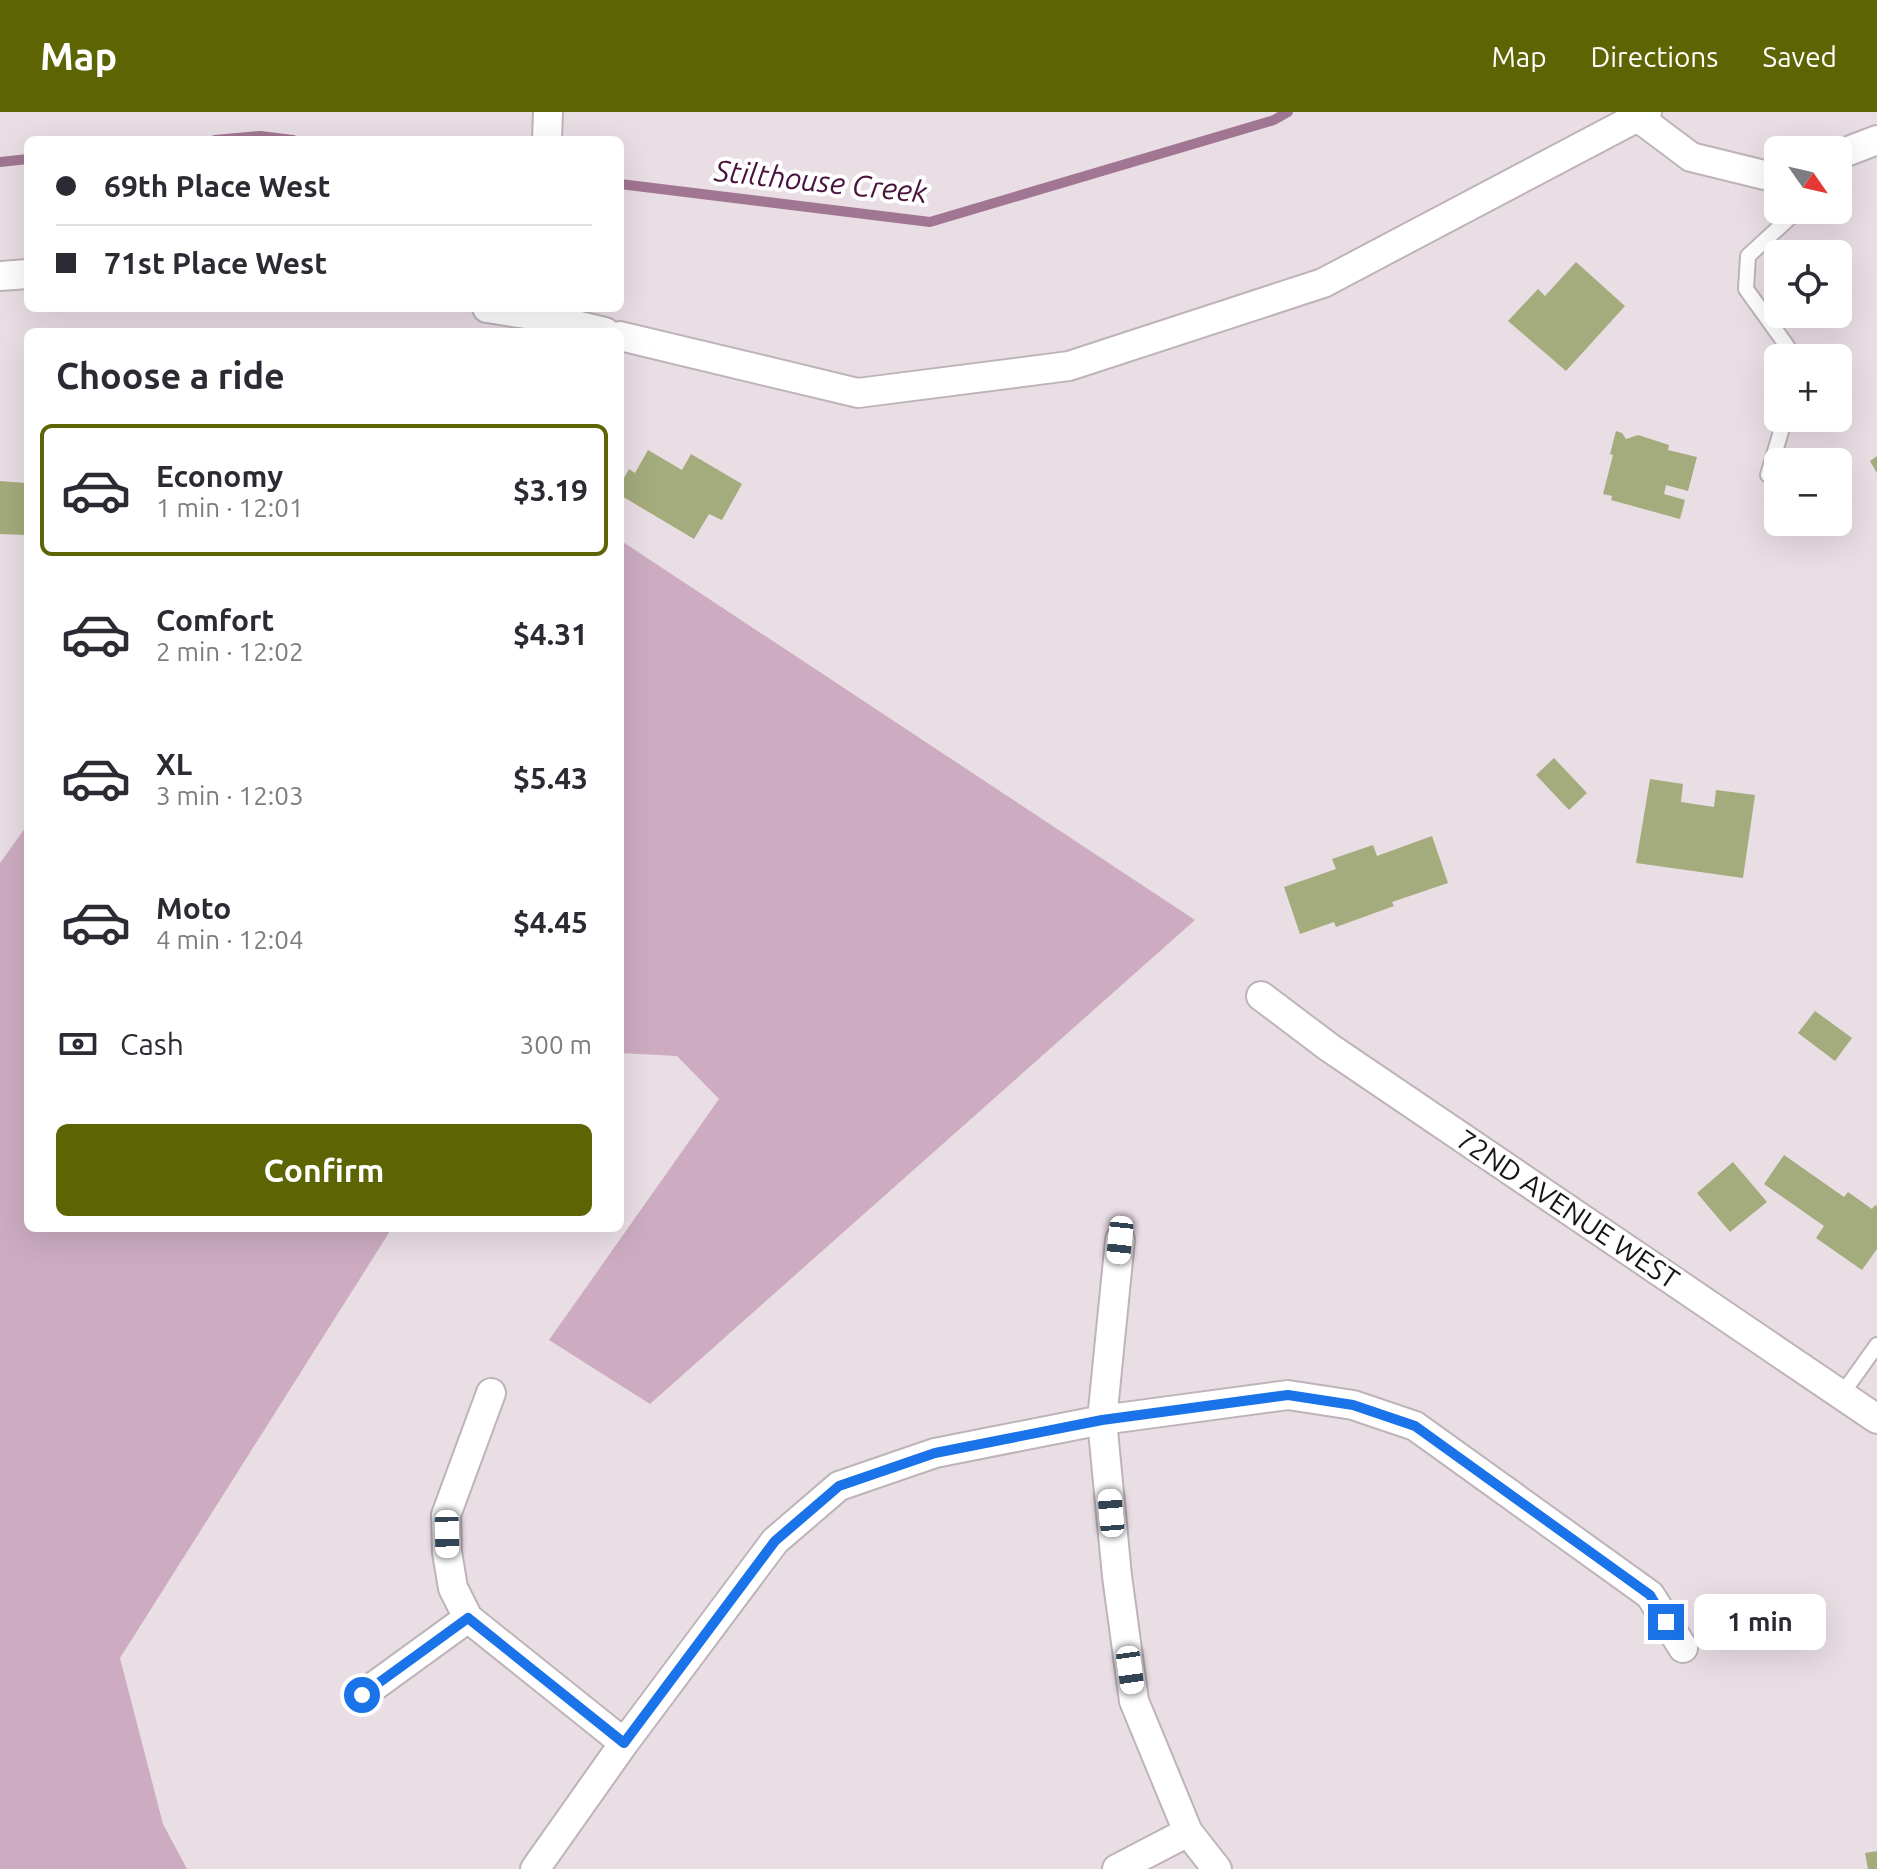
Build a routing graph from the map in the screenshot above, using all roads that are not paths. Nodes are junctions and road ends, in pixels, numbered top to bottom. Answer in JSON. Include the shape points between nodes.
{"nodes":[{"id":1,"x":548,"y":112,"type":"edge"},
{"id":2,"x":1643,"y":115,"type":"edge"},
{"id":3,"x":547,"y":136,"type":"edge"},
{"id":4,"x":1877,"y":140,"type":"edge"},
{"id":5,"x":1852,"y":150,"type":"edge"},
{"id":6,"x":1764,"y":175,"type":"edge"},
{"id":7,"x":1783,"y":224,"type":"edge"},
{"id":8,"x":24,"y":274,"type":"edge"},
{"id":9,"x":0,"y":276,"type":"edge"},
{"id":10,"x":539,"y":312,"type":"edge"},
{"id":11,"x":592,"y":328,"type":"edge"},
{"id":12,"x":624,"y":337,"type":"edge"},
{"id":13,"x":1786,"y":344,"type":"edge"},
{"id":14,"x":1261,"y":996,"type":"dead end"},
{"id":15,"x":1120,"y":1240,"type":"dead end"},
{"id":16,"x":1877,"y":1345,"type":"edge"},
{"id":17,"x":491,"y":1393,"type":"dead end"},
{"id":18,"x":1842,"y":1394,"type":"junction"},
{"id":19,"x":1877,"y":1419,"type":"edge"},
{"id":20,"x":1102,"y":1420,"type":"junction"},
{"id":21,"x":468,"y":1618,"type":"junction"},
{"id":22,"x":1683,"y":1648,"type":"dead end"},
{"id":23,"x":362,"y":1695,"type":"dead end"},
{"id":24,"x":624,"y":1743,"type":"junction"},
{"id":25,"x":1188,"y":1832,"type":"junction"},
{"id":26,"x":535,"y":1869,"type":"edge"},
{"id":27,"x":1117,"y":1869,"type":"edge"},
{"id":28,"x":1217,"y":1869,"type":"edge"}],
"edges":[{"from":1,"to":3,"type":"street"},
{"from":2,"to":6,"type":"street","via":[[1691,157]]},
{"from":2,"to":12,"type":"street","via":[[1323,283],[1069,366],[858,393]]},
{"from":4,"to":5,"type":"street"},
{"from":7,"to":13,"type":"lane","via":[[1748,256],[1746,289]]},
{"from":8,"to":9,"type":"street"},
{"from":10,"to":11,"type":"street"},
{"from":14,"to":18,"type":"street","name":"72ND AVENUE WEST"},
{"from":15,"to":20,"type":"street"},
{"from":16,"to":18,"type":"lane"},
{"from":17,"to":21,"type":"street","via":[[446,1515],[453,1588]]},
{"from":18,"to":19,"type":"street","name":"72ND AVENUE WEST"},
{"from":20,"to":22,"type":"street","via":[[1288,1395],[1353,1405],[1415,1426],[1650,1595]]},
{"from":20,"to":24,"type":"street","via":[[935,1453],[839,1486],[775,1541]]},
{"from":20,"to":25,"type":"street","via":[[1134,1701]]},
{"from":21,"to":23,"type":"street"},
{"from":21,"to":24,"type":"street"},
{"from":24,"to":26,"type":"street"},
{"from":25,"to":27,"type":"street"},
{"from":25,"to":28,"type":"street"}]}
